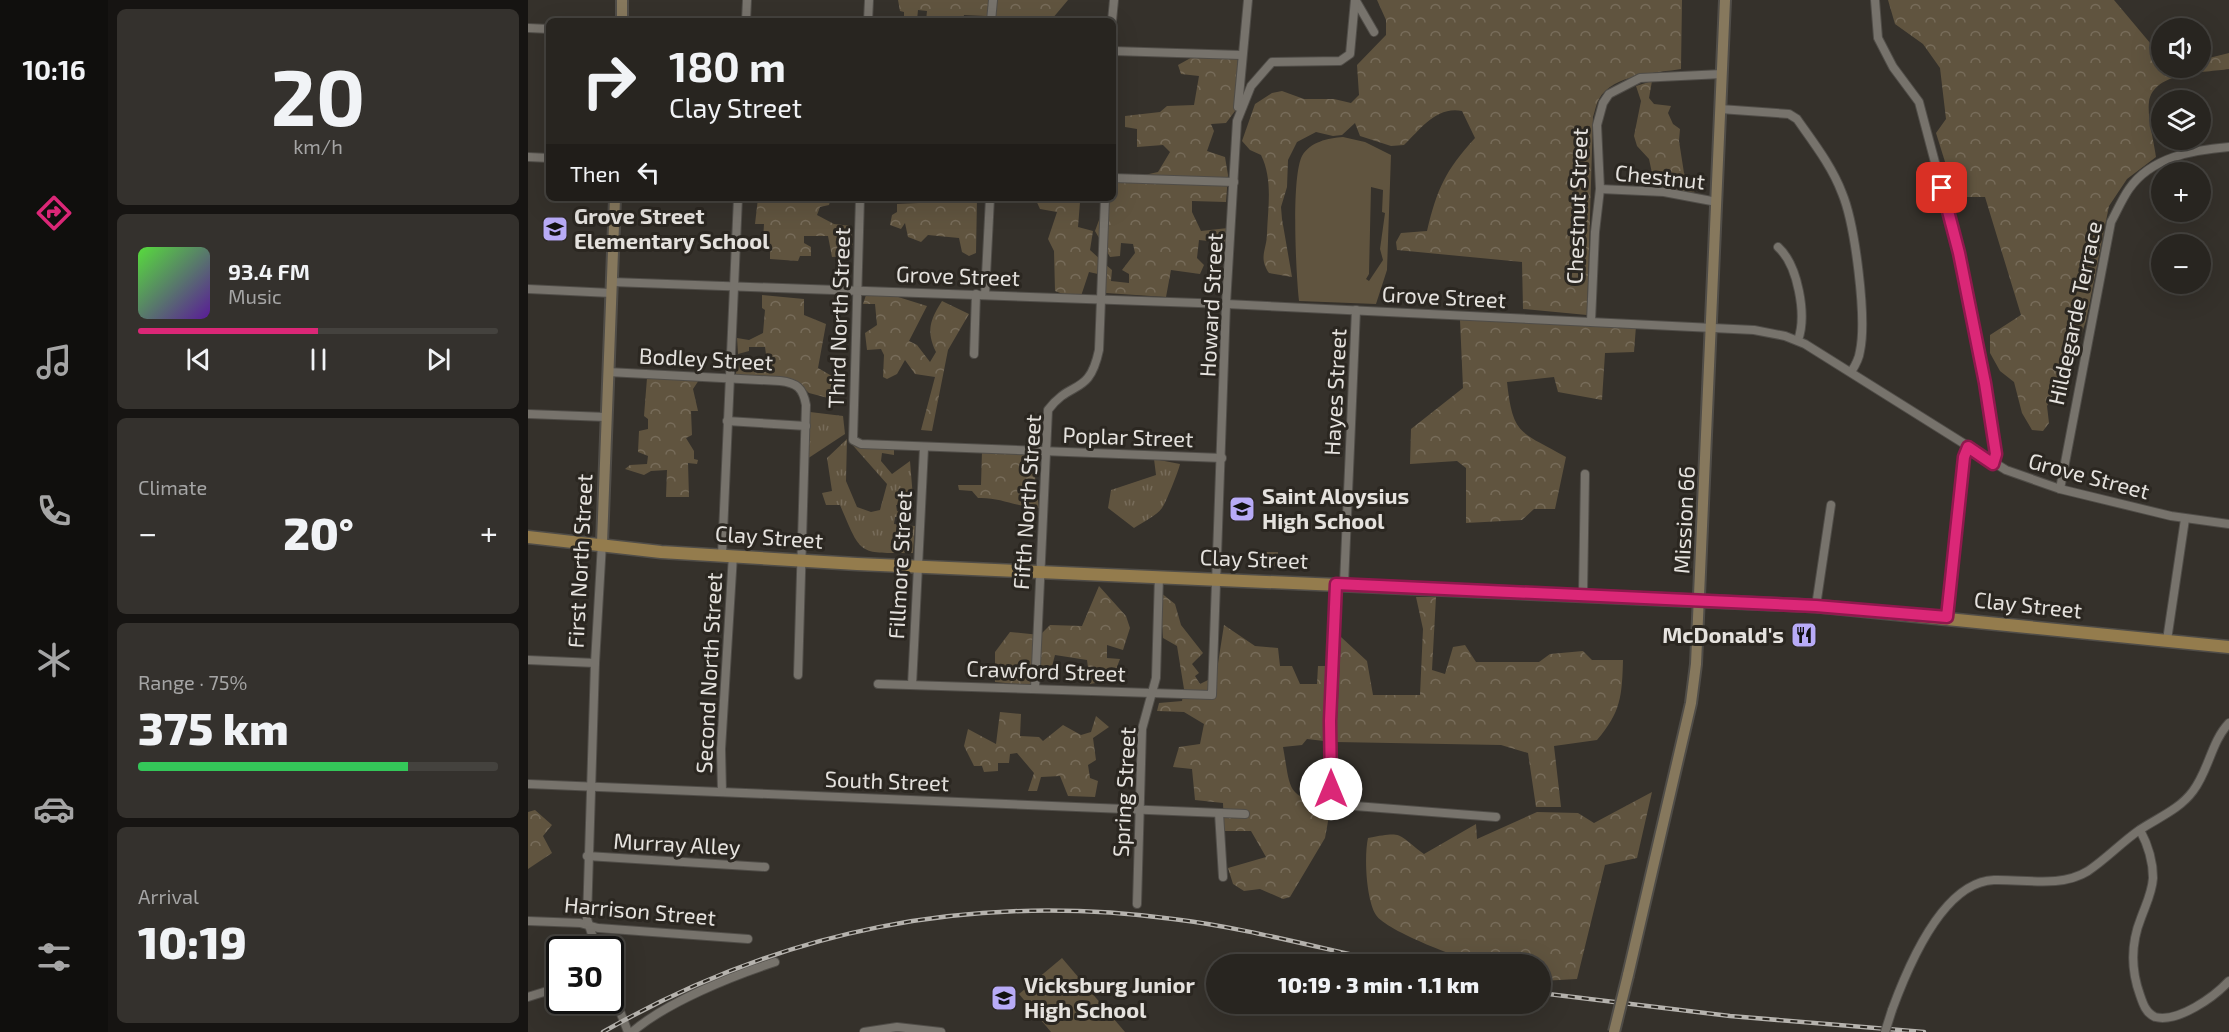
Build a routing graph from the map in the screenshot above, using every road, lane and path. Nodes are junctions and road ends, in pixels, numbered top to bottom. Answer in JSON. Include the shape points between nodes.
{"nodes":[{"id":1,"x":622,"y":0,"type":"edge"},
{"id":2,"x":747,"y":0,"type":"edge"},
{"id":3,"x":869,"y":0,"type":"edge"},
{"id":4,"x":993,"y":0,"type":"edge"},
{"id":5,"x":1114,"y":0,"type":"edge"},
{"id":6,"x":1248,"y":0,"type":"edge"},
{"id":7,"x":1355,"y":0,"type":"edge"},
{"id":8,"x":1725,"y":0,"type":"edge"},
{"id":9,"x":1875,"y":0,"type":"edge"},
{"id":10,"x":622,"y":18,"type":"edge"},
{"id":11,"x":746,"y":18,"type":"edge"},
{"id":12,"x":868,"y":18,"type":"edge"},
{"id":13,"x":991,"y":18,"type":"edge"},
{"id":14,"x":1112,"y":18,"type":"edge"},
{"id":15,"x":528,"y":28,"type":"edge"},
{"id":16,"x":546,"y":29,"type":"edge"},
{"id":17,"x":1374,"y":32,"type":"dead end"},
{"id":18,"x":1116,"y":51,"type":"edge"},
{"id":19,"x":1241,"y":55,"type":"junction"},
{"id":20,"x":1722,"y":74,"type":"junction"},
{"id":21,"x":1720,"y":109,"type":"junction"},
{"id":22,"x":1237,"y":121,"type":"junction"},
{"id":23,"x":2229,"y":147,"type":"edge"},
{"id":24,"x":528,"y":158,"type":"edge"},
{"id":25,"x":546,"y":158,"type":"edge"},
{"id":26,"x":1116,"y":178,"type":"edge"},
{"id":27,"x":1234,"y":182,"type":"junction"},
{"id":28,"x":1600,"y":189,"type":"junction"},
{"id":29,"x":615,"y":201,"type":"edge"},
{"id":30,"x":738,"y":201,"type":"edge"},
{"id":31,"x":860,"y":201,"type":"edge"},
{"id":32,"x":990,"y":201,"type":"edge"},
{"id":33,"x":1105,"y":201,"type":"edge"},
{"id":34,"x":1717,"y":202,"type":"junction"},
{"id":35,"x":1778,"y":247,"type":"dead end"},
{"id":36,"x":733,"y":285,"type":"junction"},
{"id":37,"x":612,"y":287,"type":"junction"},
{"id":38,"x":528,"y":290,"type":"edge"},
{"id":39,"x":857,"y":290,"type":"junction"},
{"id":40,"x":980,"y":295,"type":"junction"},
{"id":41,"x":1101,"y":300,"type":"junction"},
{"id":42,"x":1226,"y":304,"type":"junction"},
{"id":43,"x":1356,"y":310,"type":"junction"},
{"id":44,"x":1591,"y":321,"type":"junction"},
{"id":45,"x":1712,"y":327,"type":"junction"},
{"id":46,"x":1797,"y":340,"type":"junction"},
{"id":47,"x":974,"y":354,"type":"dead end"},
{"id":48,"x":608,"y":372,"type":"junction"},
{"id":49,"x":1851,"y":372,"type":"junction"},
{"id":50,"x":729,"y":378,"type":"junction"},
{"id":51,"x":528,"y":414,"type":"edge"},
{"id":52,"x":606,"y":417,"type":"junction"},
{"id":53,"x":727,"y":421,"type":"junction"},
{"id":54,"x":806,"y":426,"type":"junction"},
{"id":55,"x":853,"y":440,"type":"joint"},
{"id":56,"x":924,"y":447,"type":"junction"},
{"id":57,"x":1968,"y":447,"type":"junction"},
{"id":58,"x":1046,"y":452,"type":"junction"},
{"id":59,"x":1222,"y":458,"type":"junction"},
{"id":60,"x":1993,"y":464,"type":"junction"},
{"id":61,"x":1585,"y":474,"type":"dead end"},
{"id":62,"x":2060,"y":489,"type":"junction"},
{"id":63,"x":1831,"y":505,"type":"dead end"},
{"id":64,"x":2185,"y":519,"type":"junction"},
{"id":65,"x":2229,"y":524,"type":"edge"},
{"id":66,"x":528,"y":537,"type":"edge"},
{"id":67,"x":602,"y":543,"type":"junction"},
{"id":68,"x":728,"y":555,"type":"junction"},
{"id":69,"x":801,"y":561,"type":"junction"},
{"id":70,"x":919,"y":567,"type":"junction"},
{"id":71,"x":1041,"y":572,"type":"junction"},
{"id":72,"x":1159,"y":576,"type":"junction"},
{"id":73,"x":1218,"y":579,"type":"junction"},
{"id":74,"x":1340,"y":584,"type":"junction"},
{"id":75,"x":1583,"y":594,"type":"junction"},
{"id":76,"x":1700,"y":601,"type":"junction"},
{"id":77,"x":1816,"y":606,"type":"junction"},
{"id":78,"x":1947,"y":617,"type":"junction"},
{"id":79,"x":2167,"y":640,"type":"junction"},
{"id":80,"x":2229,"y":647,"type":"edge"},
{"id":81,"x":528,"y":660,"type":"edge"},
{"id":82,"x":594,"y":663,"type":"junction"},
{"id":83,"x":798,"y":675,"type":"dead end"},
{"id":84,"x":878,"y":684,"type":"dead end"},
{"id":85,"x":912,"y":685,"type":"junction"},
{"id":86,"x":1035,"y":688,"type":"junction"},
{"id":87,"x":1152,"y":693,"type":"junction"},
{"id":88,"x":1212,"y":695,"type":"joint"},
{"id":89,"x":2229,"y":723,"type":"edge"},
{"id":90,"x":528,"y":784,"type":"edge"},
{"id":91,"x":591,"y":786,"type":"junction"},
{"id":92,"x":722,"y":792,"type":"junction"},
{"id":93,"x":1139,"y":809,"type":"junction"},
{"id":94,"x":1219,"y":813,"type":"junction"},
{"id":95,"x":1245,"y":814,"type":"dead end"},
{"id":96,"x":1496,"y":817,"type":"dead end"},
{"id":97,"x":2140,"y":830,"type":"junction"},
{"id":98,"x":587,"y":856,"type":"junction"},
{"id":99,"x":765,"y":867,"type":"dead end"},
{"id":100,"x":1223,"y":877,"type":"dead end"},
{"id":101,"x":1137,"y":904,"type":"dead end"},
{"id":102,"x":528,"y":921,"type":"edge"},
{"id":103,"x":589,"y":926,"type":"junction"},
{"id":104,"x":592,"y":936,"type":"edge"},
{"id":105,"x":748,"y":939,"type":"dead end"},
{"id":106,"x":775,"y":962,"type":"dead end"},
{"id":107,"x":2229,"y":981,"type":"edge"},
{"id":108,"x":546,"y":991,"type":"edge"},
{"id":109,"x":528,"y":997,"type":"edge"},
{"id":110,"x":621,"y":1014,"type":"edge"},
{"id":111,"x":628,"y":1032,"type":"edge"},
{"id":112,"x":632,"y":1032,"type":"edge"},
{"id":113,"x":864,"y":1032,"type":"edge"},
{"id":114,"x":941,"y":1032,"type":"edge"},
{"id":115,"x":1614,"y":1032,"type":"edge"},
{"id":116,"x":1885,"y":1032,"type":"edge"}],
"edges":[{"from":1,"to":10,"type":"street"},
{"from":2,"to":11,"type":"street"},
{"from":3,"to":12,"type":"street"},
{"from":4,"to":13,"type":"street"},
{"from":5,"to":14,"type":"street"},
{"from":6,"to":19,"type":"street"},
{"from":7,"to":17,"type":"street","name":"Howard Street"},
{"from":7,"to":22,"type":"street","name":"Howard Street","via":[[1350,54],[1340,61],[1272,62],[1251,86]]},
{"from":8,"to":20,"type":"street","name":"Mission 66"},
{"from":9,"to":60,"type":"street","via":[[1878,38],[1893,67],[1919,102],[1959,253],[1994,435]]},
{"from":15,"to":16,"type":"street"},
{"from":18,"to":19,"type":"street"},
{"from":19,"to":22,"type":"street"},
{"from":20,"to":21,"type":"street","name":"Mission 66"},
{"from":20,"to":28,"type":"street","name":"Chestnut Street","via":[[1640,78],[1609,94],[1597,125]]},
{"from":21,"to":34,"type":"street","name":"Mission 66"},
{"from":21,"to":49,"type":"street","via":[[1789,114],[1797,118],[1842,192],[1854,233],[1862,325],[1861,351]]},
{"from":22,"to":27,"type":"street","name":"Howard Street"},
{"from":23,"to":62,"type":"street","name":"Hildegarde Terrace","via":[[2202,149],[2163,160],[2129,188],[2111,222]]},
{"from":24,"to":25,"type":"street"},
{"from":26,"to":27,"type":"street"},
{"from":27,"to":42,"type":"street","name":"Howard Street"},
{"from":28,"to":34,"type":"street","name":"Chestnut","via":[[1664,192]]},
{"from":28,"to":44,"type":"street","name":"Chestnut Street"},
{"from":29,"to":37,"type":"street","name":"First North Street"},
{"from":30,"to":36,"type":"street","name":"Second North Street"},
{"from":31,"to":39,"type":"street","name":"Third North Street"},
{"from":32,"to":40,"type":"street"},
{"from":33,"to":41,"type":"street","name":"Fifth North Street"},
{"from":34,"to":45,"type":"street","name":"Mission 66"},
{"from":35,"to":46,"type":"street","via":[[1793,268],[1802,325]]},
{"from":36,"to":37,"type":"street","name":"Grove Street"},
{"from":36,"to":39,"type":"street","name":"Grove Street"},
{"from":36,"to":50,"type":"street","name":"Second North Street"},
{"from":37,"to":38,"type":"street","name":"Grove Street"},
{"from":37,"to":48,"type":"street","name":"First North Street"},
{"from":39,"to":40,"type":"street","name":"Grove Street"},
{"from":39,"to":55,"type":"street","name":"Third North Street"},
{"from":40,"to":41,"type":"street","name":"Grove Street"},
{"from":40,"to":47,"type":"street"},
{"from":41,"to":42,"type":"street","name":"Grove Street"},
{"from":41,"to":58,"type":"street","name":"Fifth North Street","via":[[1095,371],[1084,384],[1059,395],[1048,410]]},
{"from":42,"to":43,"type":"street","name":"Grove Street"},
{"from":42,"to":59,"type":"street","name":"Howard Street"},
{"from":43,"to":44,"type":"street","name":"Grove Street"},
{"from":43,"to":74,"type":"street","name":"Hayes Street"},
{"from":44,"to":45,"type":"street","name":"Grove Street"},
{"from":45,"to":46,"type":"street","name":"Grove Street","via":[[1754,330]]},
{"from":45,"to":76,"type":"street","name":"Mission 66"},
{"from":46,"to":49,"type":"street","name":"Grove Street"},
{"from":48,"to":50,"type":"street","name":"Bodley Street"},
{"from":48,"to":52,"type":"street","name":"First North Street"},
{"from":49,"to":57,"type":"street","name":"Grove Street"},
{"from":50,"to":53,"type":"street","name":"Second North Street"},
{"from":50,"to":54,"type":"street","name":"Bodley Street","via":[[797,385],[804,396]]},
{"from":51,"to":52,"type":"street"},
{"from":52,"to":67,"type":"street","name":"First North Street"},
{"from":53,"to":54,"type":"street"},
{"from":53,"to":68,"type":"street","name":"Second North Street"},
{"from":54,"to":69,"type":"street","name":"Bodley Street"},
{"from":55,"to":56,"type":"street","name":"Poplar Street","via":[[861,444]]},
{"from":56,"to":58,"type":"street","name":"Poplar Street"},
{"from":56,"to":70,"type":"street","name":"Fillmore Street"},
{"from":57,"to":60,"type":"street","name":"Grove Street"},
{"from":57,"to":78,"type":"street"},
{"from":58,"to":59,"type":"street","name":"Poplar Street"},
{"from":58,"to":71,"type":"street","name":"Fifth North Street"},
{"from":59,"to":73,"type":"street","name":"Howard Street"},
{"from":60,"to":62,"type":"street","name":"Grove Street"},
{"from":61,"to":75,"type":"street"},
{"from":62,"to":64,"type":"street","name":"Grove Street"},
{"from":63,"to":77,"type":"street"},
{"from":64,"to":65,"type":"street","name":"Grove Street"},
{"from":64,"to":79,"type":"street"},
{"from":66,"to":67,"type":"main road","name":"Clay Street"},
{"from":67,"to":68,"type":"main road","name":"Clay Street","via":[[661,552]]},
{"from":67,"to":82,"type":"street","name":"First North Street"},
{"from":68,"to":69,"type":"main road","name":"Clay Street"},
{"from":68,"to":92,"type":"street","name":"Second North Street"},
{"from":69,"to":70,"type":"main road","name":"Clay Street"},
{"from":69,"to":83,"type":"street","name":"Bodley Street"},
{"from":70,"to":71,"type":"main road","name":"Clay Street"},
{"from":70,"to":85,"type":"street","name":"Fillmore Street"},
{"from":71,"to":72,"type":"main road","name":"Clay Street"},
{"from":71,"to":86,"type":"street","name":"Fifth North Street"},
{"from":72,"to":73,"type":"main road","name":"Clay Street"},
{"from":72,"to":87,"type":"street","name":"Spring Street","via":[[1156,678]]},
{"from":73,"to":74,"type":"main road","name":"Clay Street"},
{"from":73,"to":88,"type":"street","name":"Howard Street"},
{"from":74,"to":75,"type":"main road","name":"Clay Street"},
{"from":74,"to":96,"type":"street","name":"Hayes Street","via":[[1330,721],[1331,789],[1341,801],[1363,807]]},
{"from":75,"to":76,"type":"main road","name":"Clay Street"},
{"from":76,"to":77,"type":"main road","name":"Clay Street"},
{"from":76,"to":115,"type":"street","name":"Mission 66","bridge":true,"via":[[1691,703]]},
{"from":77,"to":78,"type":"main road","name":"Clay Street"},
{"from":78,"to":79,"type":"main road","name":"Clay Street"},
{"from":79,"to":80,"type":"main road","name":"Clay Street"},
{"from":81,"to":82,"type":"street"},
{"from":82,"to":91,"type":"street","name":"First North Street"},
{"from":84,"to":85,"type":"street","name":"Crawford Street"},
{"from":85,"to":86,"type":"street","name":"Crawford Street"},
{"from":86,"to":87,"type":"street","name":"Crawford Street"},
{"from":87,"to":88,"type":"street","name":"Crawford Street"},
{"from":87,"to":93,"type":"street","name":"Spring Street","via":[[1142,729]]},
{"from":89,"to":97,"type":"street","via":[[2187,798]]},
{"from":90,"to":91,"type":"street","name":"South Street"},
{"from":91,"to":92,"type":"street","name":"South Street"},
{"from":91,"to":98,"type":"street","name":"First North Street"},
{"from":92,"to":93,"type":"street","name":"South Street"},
{"from":93,"to":94,"type":"street","name":"South Street"},
{"from":93,"to":101,"type":"street","name":"Spring Street"},
{"from":94,"to":95,"type":"street","name":"South Street"},
{"from":94,"to":100,"type":"street"},
{"from":97,"to":107,"type":"street","via":[[2150,852],[2153,879],[2137,928],[2133,955],[2136,984],[2146,1010],[2155,1017],[2168,1017],[2201,1005]]},
{"from":97,"to":116,"type":"street","bridge":true,"via":[[2101,862],[2074,877],[2023,882],[1993,880],[1961,894],[1913,958]]},
{"from":98,"to":99,"type":"street","name":"Murray Alley"},
{"from":98,"to":103,"type":"street","name":"First North Street"},
{"from":102,"to":103,"type":"street","name":"Harrison Street"},
{"from":103,"to":104,"type":"street","name":"First North Street"},
{"from":103,"to":105,"type":"street","name":"Harrison Street"},
{"from":106,"to":112,"type":"street","via":[[742,973],[648,1019]]},
{"from":108,"to":109,"type":"street"},
{"from":110,"to":111,"type":"street"},
{"from":113,"to":114,"type":"street","via":[[897,1027]]}]}
